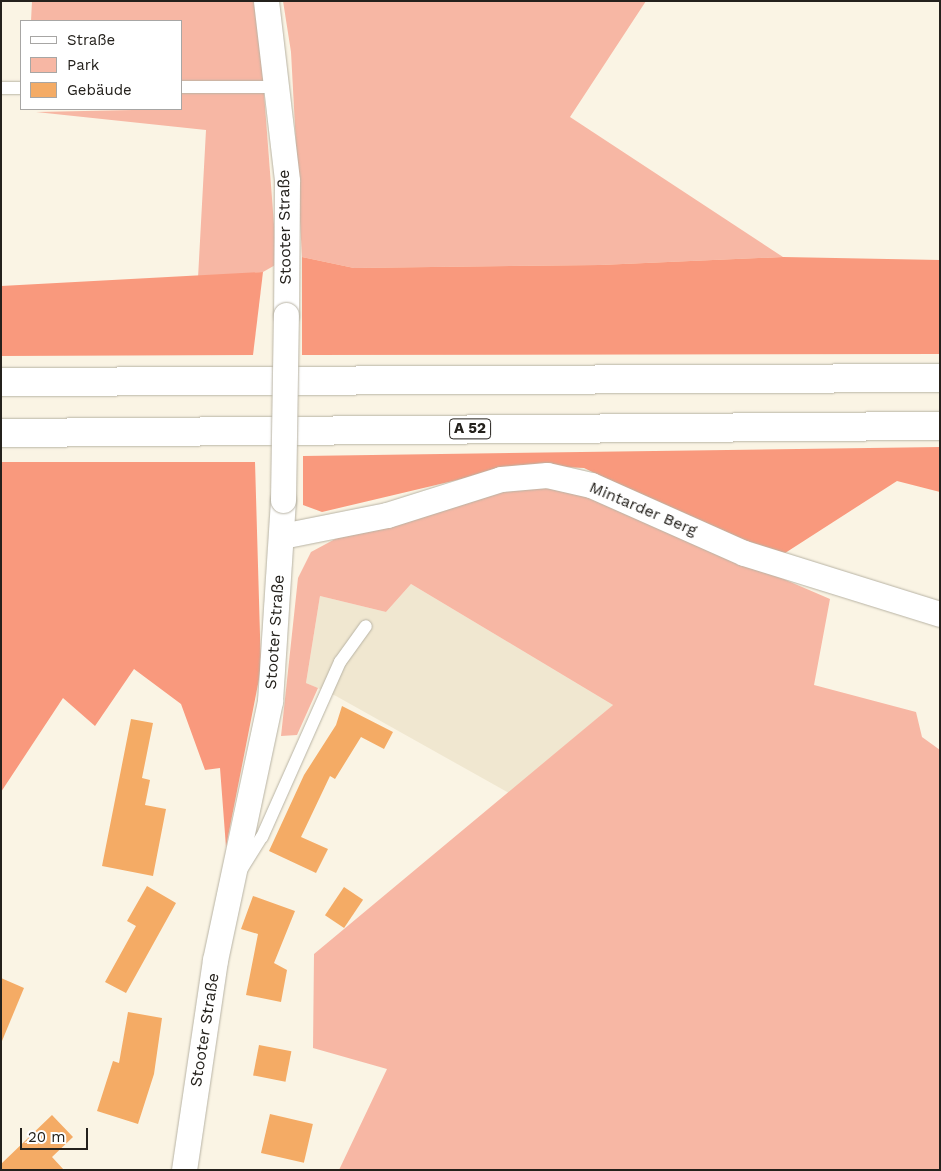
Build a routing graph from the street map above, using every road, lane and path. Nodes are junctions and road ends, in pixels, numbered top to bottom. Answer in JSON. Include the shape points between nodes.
{"nodes":[{"id":1,"x":266,"y":1,"type":"edge"},
{"id":2,"x":182,"y":87,"type":"edge"},
{"id":3,"x":277,"y":87,"type":"junction"},
{"id":4,"x":1,"y":88,"type":"edge"},
{"id":5,"x":20,"y":88,"type":"edge"},
{"id":6,"x":940,"y":378,"type":"edge"},
{"id":7,"x":1,"y":382,"type":"edge"},
{"id":8,"x":940,"y":426,"type":"edge"},
{"id":9,"x":1,"y":433,"type":"edge"},
{"id":10,"x":282,"y":536,"type":"junction"},
{"id":11,"x":940,"y":614,"type":"edge"},
{"id":12,"x":366,"y":626,"type":"dead end"},
{"id":13,"x":236,"y":879,"type":"junction"},
{"id":14,"x":184,"y":1170,"type":"edge"}],
"edges":[{"from":1,"to":3,"type":"street","name":"Stooter Straße"},
{"from":2,"to":3,"type":"lane"},
{"from":3,"to":10,"type":"street","name":"Stooter Straße","bridge":true,"via":[[286,181]]},
{"from":4,"to":5,"type":"lane"},
{"from":6,"to":7,"type":"highway"},
{"from":8,"to":9,"type":"highway","number":"A 52"},
{"from":10,"to":11,"type":"street","name":"Mintarder Berg","via":[[387,515],[501,479],[547,475],[591,485],[744,553]]},
{"from":10,"to":13,"type":"street","name":"Stooter Straße","via":[[270,702]]},
{"from":12,"to":13,"type":"lane","via":[[340,662],[262,837]]},
{"from":13,"to":14,"type":"street","name":"Stooter Straße","via":[[216,960]]}]}
